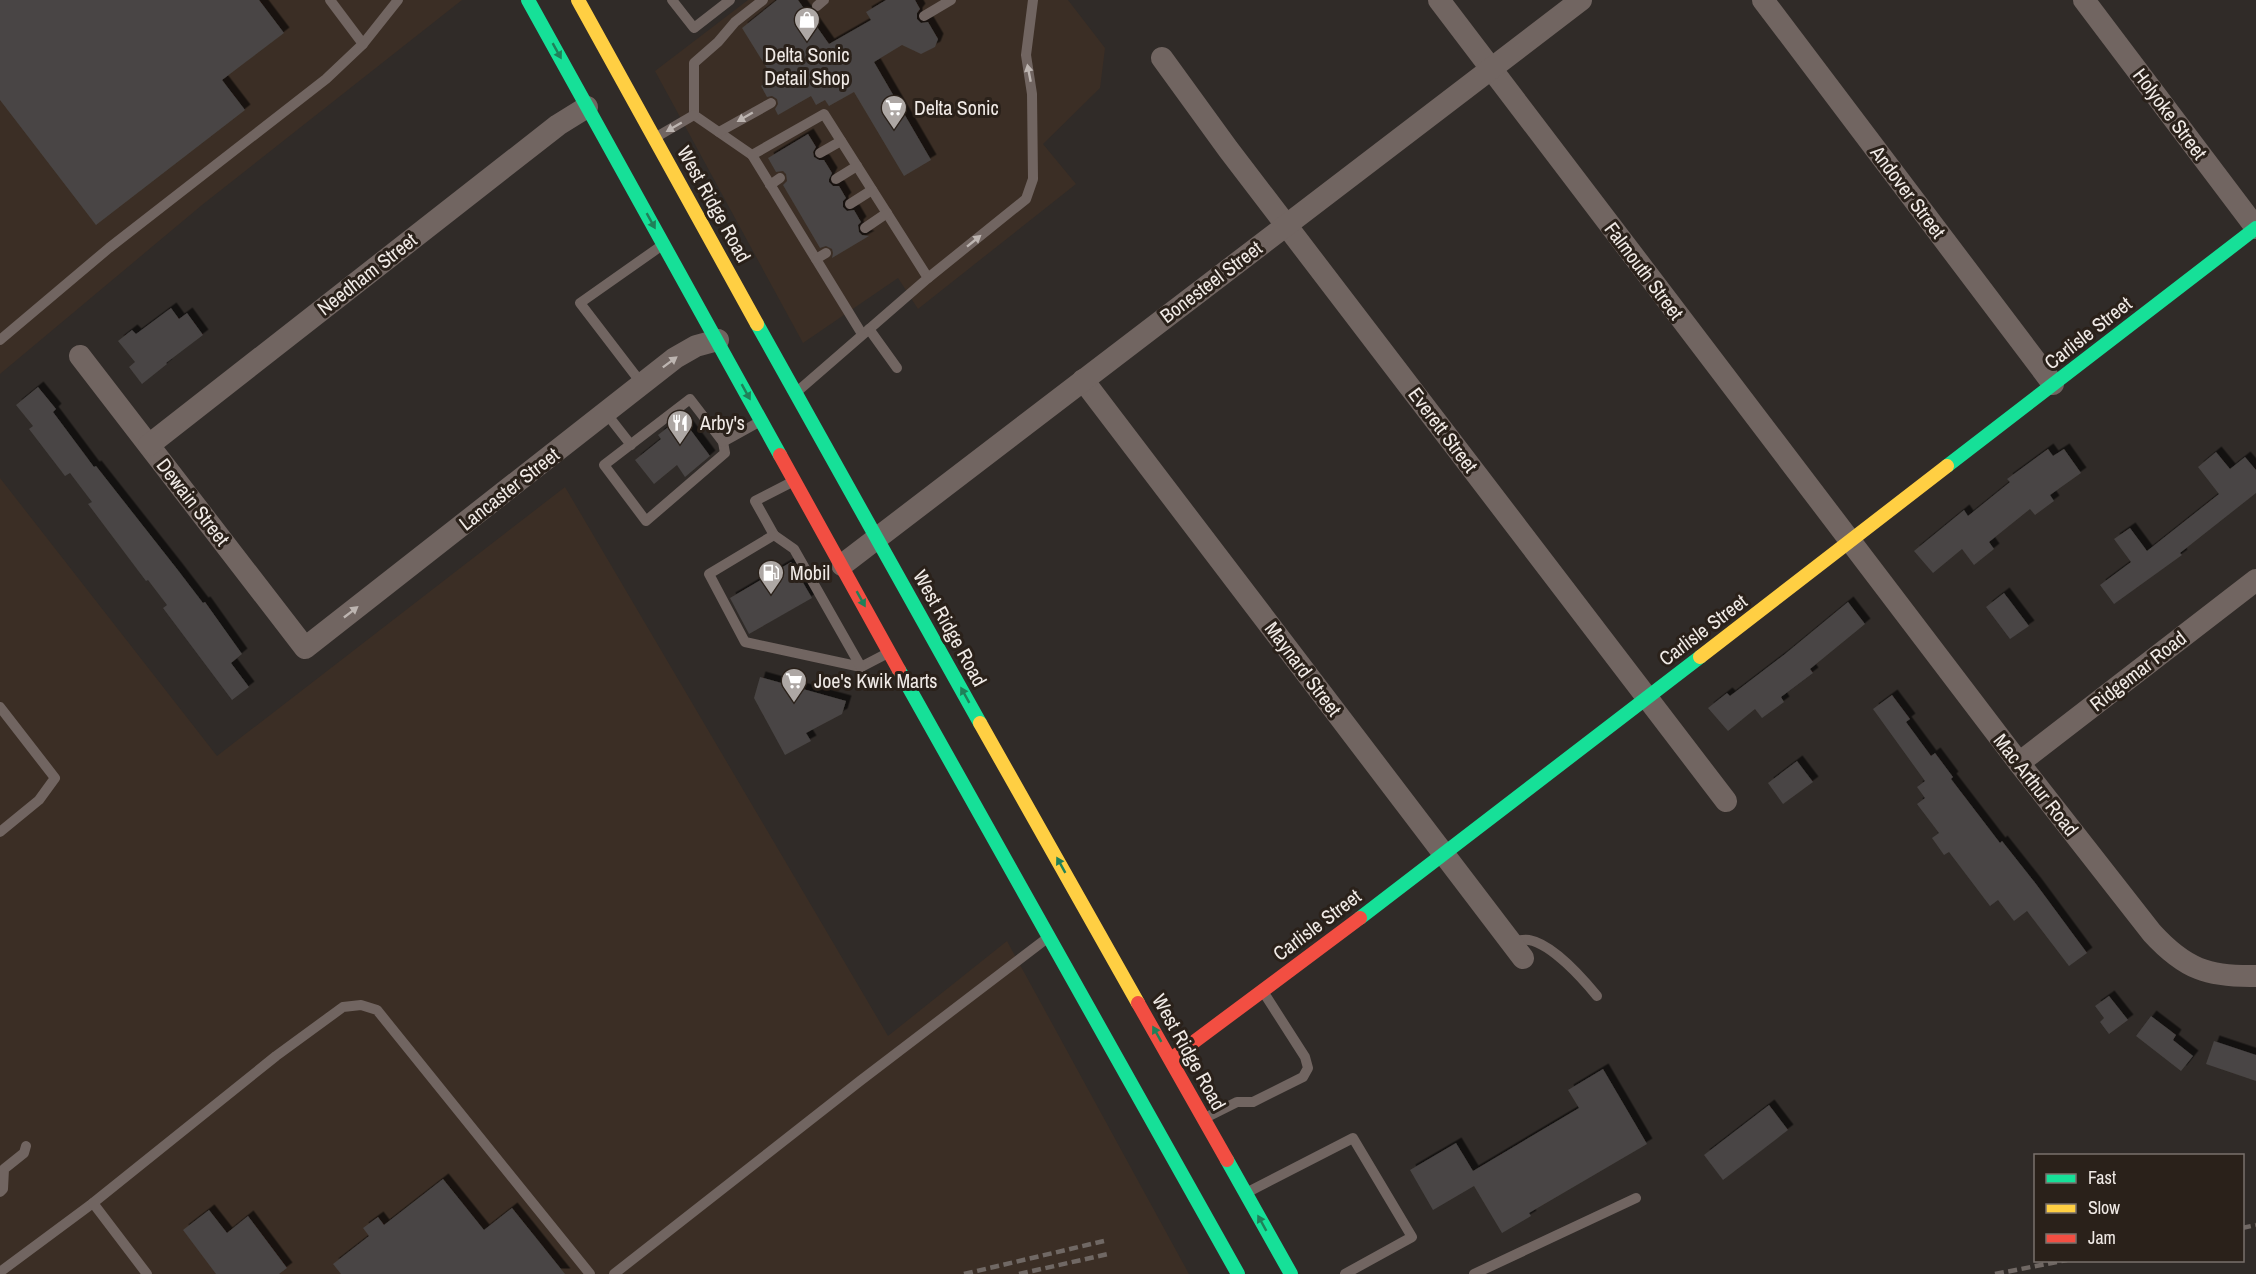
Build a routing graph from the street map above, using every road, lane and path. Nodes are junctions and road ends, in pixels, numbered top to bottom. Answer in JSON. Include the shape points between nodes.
{"nodes":[{"id":1,"x":330,"y":0,"type":"edge"},
{"id":2,"x":398,"y":0,"type":"edge"},
{"id":3,"x":528,"y":0,"type":"edge"},
{"id":4,"x":578,"y":0,"type":"edge"},
{"id":5,"x":672,"y":0,"type":"edge"},
{"id":6,"x":730,"y":0,"type":"edge"},
{"id":7,"x":763,"y":0,"type":"edge"},
{"id":8,"x":951,"y":0,"type":"edge"},
{"id":9,"x":1033,"y":0,"type":"edge"},
{"id":10,"x":1438,"y":0,"type":"edge"},
{"id":11,"x":1581,"y":0,"type":"edge"},
{"id":12,"x":1763,"y":0,"type":"edge"},
{"id":13,"x":2084,"y":0,"type":"edge"},
{"id":14,"x":924,"y":16,"type":"dead end"},
{"id":15,"x":363,"y":44,"type":"junction"},
{"id":16,"x":1162,"y":58,"type":"dead end"},
{"id":17,"x":1491,"y":69,"type":"junction"},
{"id":18,"x":771,"y":103,"type":"dead end"},
{"id":19,"x":587,"y":107,"type":"junction"},
{"id":20,"x":694,"y":115,"type":"junction"},
{"id":21,"x":719,"y":132,"type":"junction"},
{"id":22,"x":654,"y":138,"type":"junction"},
{"id":23,"x":841,"y":141,"type":"junction"},
{"id":24,"x":820,"y":153,"type":"dead end"},
{"id":25,"x":752,"y":155,"type":"junction"},
{"id":26,"x":857,"y":166,"type":"junction"},
{"id":27,"x":780,"y":178,"type":"dead end"},
{"id":28,"x":836,"y":179,"type":"dead end"},
{"id":29,"x":770,"y":185,"type":"junction"},
{"id":30,"x":872,"y":190,"type":"junction"},
{"id":31,"x":850,"y":204,"type":"dead end"},
{"id":32,"x":887,"y":213,"type":"junction"},
{"id":33,"x":1287,"y":225,"type":"junction"},
{"id":34,"x":865,"y":228,"type":"dead end"},
{"id":35,"x":2256,"y":228,"type":"edge"},
{"id":36,"x":664,"y":244,"type":"junction"},
{"id":37,"x":826,"y":253,"type":"dead end"},
{"id":38,"x":816,"y":259,"type":"junction"},
{"id":39,"x":928,"y":278,"type":"junction"},
{"id":40,"x":866,"y":331,"type":"junction"},
{"id":41,"x":0,"y":340,"type":"edge"},
{"id":42,"x":718,"y":340,"type":"junction"},
{"id":43,"x":80,"y":356,"type":"dead end"},
{"id":44,"x":897,"y":368,"type":"dead end"},
{"id":45,"x":1083,"y":380,"type":"junction"},
{"id":46,"x":642,"y":384,"type":"junction"},
{"id":47,"x":2053,"y":384,"type":"junction"},
{"id":48,"x":796,"y":392,"type":"junction"},
{"id":49,"x":606,"y":412,"type":"junction"},
{"id":50,"x":762,"y":420,"type":"junction"},
{"id":51,"x":723,"y":442,"type":"junction"},
{"id":52,"x":149,"y":445,"type":"junction"},
{"id":53,"x":631,"y":445,"type":"junction"},
{"id":54,"x":795,"y":481,"type":"junction"},
{"id":55,"x":774,"y":535,"type":"junction"},
{"id":56,"x":876,"y":538,"type":"junction"},
{"id":57,"x":1850,"y":541,"type":"junction"},
{"id":58,"x":842,"y":565,"type":"junction"},
{"id":59,"x":2256,"y":580,"type":"edge"},
{"id":60,"x":306,"y":648,"type":"joint"},
{"id":61,"x":890,"y":652,"type":"junction"},
{"id":62,"x":861,"y":667,"type":"junction"},
{"id":63,"x":1647,"y":697,"type":"junction"},
{"id":64,"x":0,"y":707,"type":"edge"},
{"id":65,"x":2019,"y":763,"type":"junction"},
{"id":66,"x":1726,"y":801,"type":"dead end"},
{"id":67,"x":0,"y":832,"type":"edge"},
{"id":68,"x":1444,"y":855,"type":"junction"},
{"id":69,"x":1048,"y":937,"type":"junction"},
{"id":70,"x":1516,"y":950,"type":"joint"},
{"id":71,"x":2256,"y":976,"type":"edge"},
{"id":72,"x":1262,"y":991,"type":"junction"},
{"id":73,"x":1597,"y":996,"type":"dead end"},
{"id":74,"x":1171,"y":1059,"type":"junction"},
{"id":75,"x":1204,"y":1119,"type":"junction"},
{"id":76,"x":26,"y":1146,"type":"dead end"},
{"id":77,"x":0,"y":1192,"type":"edge"},
{"id":78,"x":1245,"y":1193,"type":"junction"},
{"id":79,"x":1636,"y":1198,"type":"dead end"},
{"id":80,"x":93,"y":1203,"type":"junction"},
{"id":81,"x":0,"y":1272,"type":"edge"},
{"id":82,"x":147,"y":1274,"type":"edge"},
{"id":83,"x":590,"y":1274,"type":"edge"},
{"id":84,"x":614,"y":1274,"type":"edge"},
{"id":85,"x":1238,"y":1274,"type":"edge"},
{"id":86,"x":1291,"y":1274,"type":"edge"},
{"id":87,"x":1345,"y":1274,"type":"edge"},
{"id":88,"x":1474,"y":1274,"type":"edge"}],
"edges":[{"from":1,"to":15,"type":"lane"},
{"from":2,"to":15,"type":"lane"},
{"from":3,"to":19,"type":"main road","one_way":true},
{"from":4,"to":22,"type":"main road","name":"West Ridge Road"},
{"from":5,"to":6,"type":"lane","via":[[693,28]]},
{"from":7,"to":20,"type":"lane","via":[[694,63]]},
{"from":8,"to":14,"type":"lane"},
{"from":39,"to":9,"type":"lane","one_way":true,"via":[[1026,199],[1031,188],[1032,94],[1026,56]]},
{"from":10,"to":17,"type":"street","name":"Falmouth Street"},
{"from":11,"to":17,"type":"street","name":"Bonesteel Street"},
{"from":12,"to":47,"type":"street","name":"Andover Street"},
{"from":13,"to":35,"type":"street","name":"Holyoke Street"},
{"from":15,"to":41,"type":"lane","via":[[326,79],[101,254]]},
{"from":16,"to":33,"type":"street","name":"Everett Street"},
{"from":17,"to":33,"type":"street","name":"Bonesteel Street"},
{"from":17,"to":57,"type":"street","name":"Falmouth Street"},
{"from":18,"to":21,"type":"lane","one_way":true},
{"from":19,"to":36,"type":"main road","one_way":true},
{"from":19,"to":52,"type":"street","name":"Needham Street","via":[[558,125]]},
{"from":20,"to":21,"type":"lane"},
{"from":20,"to":22,"type":"lane","one_way":true},
{"from":21,"to":25,"type":"lane"},
{"from":22,"to":48,"type":"main road","name":"West Ridge Road"},
{"from":23,"to":24,"type":"lane"},
{"from":23,"to":25,"type":"lane","via":[[824,114]]},
{"from":23,"to":26,"type":"lane"},
{"from":25,"to":29,"type":"lane"},
{"from":26,"to":28,"type":"lane"},
{"from":26,"to":30,"type":"lane"},
{"from":27,"to":29,"type":"lane"},
{"from":29,"to":38,"type":"lane","via":[[791,208]]},
{"from":30,"to":31,"type":"lane"},
{"from":30,"to":32,"type":"lane"},
{"from":32,"to":34,"type":"lane"},
{"from":32,"to":39,"type":"lane"},
{"from":33,"to":45,"type":"street","name":"Bonesteel Street"},
{"from":33,"to":63,"type":"street","name":"Everett Street"},
{"from":35,"to":47,"type":"main road","name":"Carlisle Street"},
{"from":36,"to":42,"type":"main road"},
{"from":36,"to":46,"type":"lane","via":[[580,303]]},
{"from":37,"to":38,"type":"lane"},
{"from":38,"to":40,"type":"lane"},
{"from":39,"to":40,"type":"lane"},
{"from":40,"to":44,"type":"lane"},
{"from":40,"to":48,"type":"lane"},
{"from":46,"to":42,"type":"street","name":"Lancaster Street","one_way":true,"via":[[684,352]]},
{"from":42,"to":50,"type":"main road","one_way":true},
{"from":43,"to":52,"type":"street","name":"Dewain Street"},
{"from":45,"to":56,"type":"street","name":"Bonesteel Street"},
{"from":45,"to":68,"type":"street","name":"Maynard Street"},
{"from":46,"to":49,"type":"street","name":"Lancaster Street"},
{"from":47,"to":57,"type":"main road","name":"Carlisle Street"},
{"from":48,"to":56,"type":"main road","name":"West Ridge Road"},
{"from":49,"to":53,"type":"lane"},
{"from":60,"to":49,"type":"street","name":"Lancaster Street","one_way":true},
{"from":50,"to":51,"type":"lane"},
{"from":50,"to":54,"type":"main road"},
{"from":51,"to":53,"type":"lane","via":[[690,399]]},
{"from":51,"to":53,"type":"lane","via":[[725,453],[646,521],[604,465]]},
{"from":52,"to":60,"type":"street","name":"Dewain Street"},
{"from":54,"to":55,"type":"lane","via":[[755,501]]},
{"from":54,"to":58,"type":"main road"},
{"from":55,"to":62,"type":"lane","via":[[794,549]]},
{"from":55,"to":62,"type":"lane","via":[[708,574],[745,642]]},
{"from":56,"to":58,"type":"street","name":"Bonesteel Street"},
{"from":74,"to":56,"type":"main road","name":"West Ridge Road","one_way":true},
{"from":57,"to":63,"type":"main road","name":"Carlisle Street"},
{"from":57,"to":65,"type":"street","name":"Mac Arthur Road"},
{"from":58,"to":61,"type":"main road","one_way":true},
{"from":59,"to":65,"type":"street","name":"Ridgemar Road"},
{"from":61,"to":62,"type":"lane"},
{"from":61,"to":69,"type":"main road"},
{"from":63,"to":66,"type":"street","name":"Everett Street"},
{"from":63,"to":68,"type":"main road","name":"Carlisle Street"},
{"from":64,"to":67,"type":"lane","via":[[54,778],[39,800]]},
{"from":65,"to":71,"type":"street","name":"Mac Arthur Road","via":[[2169,952],[2210,973]]},
{"from":68,"to":70,"type":"street","name":"Maynard Street"},
{"from":68,"to":72,"type":"main road","name":"Carlisle Street"},
{"from":69,"to":84,"type":"lane"},
{"from":69,"to":85,"type":"main road"},
{"from":70,"to":73,"type":"lane","via":[[1530,940],[1546,949],[1574,969]]},
{"from":72,"to":74,"type":"main road","name":"Carlisle Street"},
{"from":72,"to":75,"type":"lane","via":[[1305,1056],[1308,1068],[1303,1077],[1253,1102],[1237,1102]]},
{"from":74,"to":75,"type":"main road","name":"West Ridge Road"},
{"from":75,"to":78,"type":"main road","name":"West Ridge Road"},
{"from":76,"to":77,"type":"lane","via":[[24,1153],[4,1169]]},
{"from":86,"to":78,"type":"main road","name":"West Ridge Road","one_way":true},
{"from":78,"to":87,"type":"lane","via":[[1353,1138],[1412,1237]]},
{"from":79,"to":88,"type":"lane"},
{"from":80,"to":81,"type":"lane"},
{"from":80,"to":82,"type":"lane"},
{"from":80,"to":83,"type":"lane","via":[[276,1056],[343,1007],[361,1005],[377,1010]]}]}
